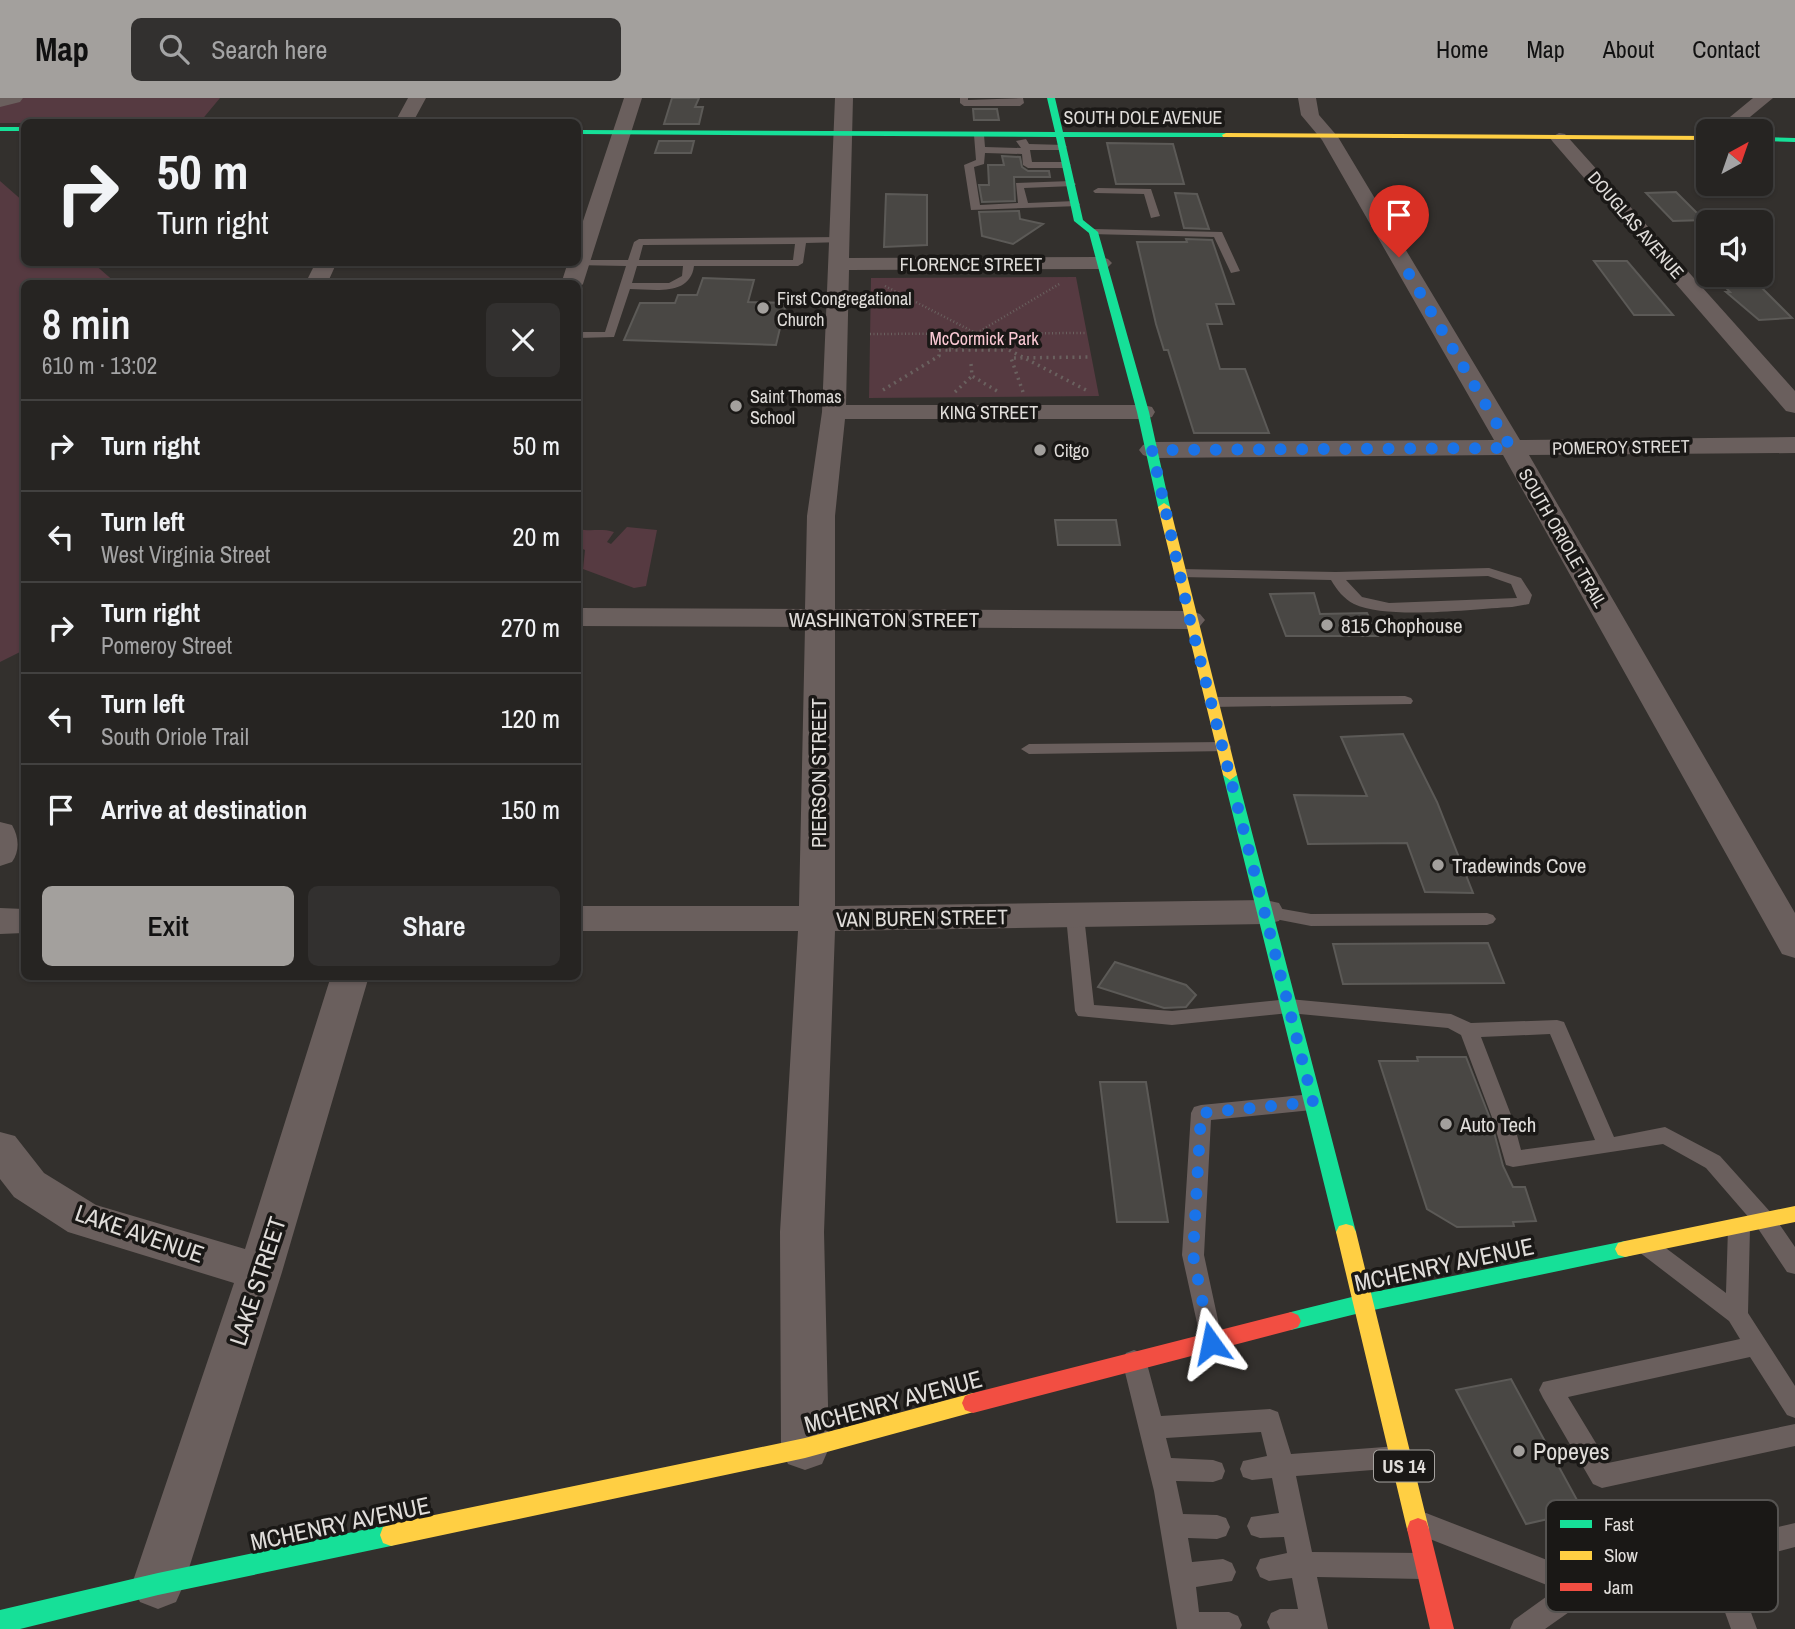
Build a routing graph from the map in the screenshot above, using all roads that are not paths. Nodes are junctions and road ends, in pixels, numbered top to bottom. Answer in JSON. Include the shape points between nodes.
{"nodes":[{"id":1,"x":14,"y":98,"type":"edge"},
{"id":2,"x":417,"y":98,"type":"edge"},
{"id":3,"x":634,"y":98,"type":"edge"},
{"id":4,"x":844,"y":98,"type":"edge"},
{"id":5,"x":964,"y":98,"type":"edge"},
{"id":6,"x":1019,"y":98,"type":"edge"},
{"id":7,"x":1051,"y":98,"type":"edge"},
{"id":8,"x":1307,"y":98,"type":"edge"},
{"id":9,"x":1764,"y":98,"type":"edge"},
{"id":10,"x":0,"y":102,"type":"edge"},
{"id":11,"x":406,"y":119,"type":"edge"},
{"id":12,"x":1737,"y":119,"type":"edge"},
{"id":13,"x":0,"y":129,"type":"edge"},
{"id":14,"x":21,"y":129,"type":"edge"},
{"id":15,"x":581,"y":132,"type":"edge"},
{"id":16,"x":622,"y":133,"type":"junction"},
{"id":17,"x":845,"y":133,"type":"junction"},
{"id":18,"x":1329,"y":137,"type":"junction"},
{"id":19,"x":1559,"y":138,"type":"junction"},
{"id":20,"x":1696,"y":138,"type":"edge"},
{"id":21,"x":1773,"y":139,"type":"edge"},
{"id":22,"x":1795,"y":140,"type":"edge"},
{"id":23,"x":1060,"y":141,"type":"junction"},
{"id":24,"x":979,"y":142,"type":"junction"},
{"id":25,"x":1024,"y":143,"type":"junction"},
{"id":26,"x":1066,"y":164,"type":"junction"},
{"id":27,"x":1096,"y":186,"type":"junction"},
{"id":28,"x":1073,"y":193,"type":"junction"},
{"id":29,"x":1023,"y":204,"type":"junction"},
{"id":30,"x":1156,"y":216,"type":"dead end"},
{"id":31,"x":1093,"y":232,"type":"junction"},
{"id":32,"x":801,"y":240,"type":"junction"},
{"id":33,"x":841,"y":252,"type":"junction"},
{"id":34,"x":581,"y":254,"type":"edge"},
{"id":35,"x":581,"y":263,"type":"edge"},
{"id":36,"x":689,"y":263,"type":"junction"},
{"id":37,"x":1101,"y":263,"type":"junction"},
{"id":38,"x":632,"y":264,"type":"junction"},
{"id":39,"x":1235,"y":271,"type":"dead end"},
{"id":40,"x":625,"y":286,"type":"junction"},
{"id":41,"x":581,"y":335,"type":"edge"},
{"id":42,"x":1795,"y":406,"type":"edge"},
{"id":43,"x":834,"y":412,"type":"junction"},
{"id":44,"x":1143,"y":412,"type":"junction"},
{"id":45,"x":1795,"y":445,"type":"edge"},
{"id":46,"x":1511,"y":448,"type":"junction"},
{"id":47,"x":1152,"y":450,"type":"junction"},
{"id":48,"x":1180,"y":573,"type":"junction"},
{"id":49,"x":1336,"y":576,"type":"junction"},
{"id":50,"x":581,"y":617,"type":"edge"},
{"id":51,"x":819,"y":620,"type":"junction"},
{"id":52,"x":1190,"y":620,"type":"junction"},
{"id":53,"x":1405,"y":701,"type":"dead end"},
{"id":54,"x":1212,"y":702,"type":"junction"},
{"id":55,"x":1223,"y":747,"type":"junction"},
{"id":56,"x":1029,"y":749,"type":"dead end"},
{"id":57,"x":0,"y":833,"type":"edge"},
{"id":58,"x":0,"y":854,"type":"edge"},
{"id":59,"x":1266,"y":912,"type":"junction"},
{"id":60,"x":1075,"y":915,"type":"junction"},
{"id":61,"x":581,"y":918,"type":"edge"},
{"id":62,"x":817,"y":919,"type":"junction"},
{"id":63,"x":1487,"y":919,"type":"dead end"},
{"id":64,"x":21,"y":921,"type":"edge"},
{"id":65,"x":0,"y":922,"type":"edge"},
{"id":66,"x":1795,"y":945,"type":"edge"},
{"id":67,"x":349,"y":980,"type":"edge"},
{"id":68,"x":1289,"y":1006,"type":"junction"},
{"id":69,"x":1469,"y":1030,"type":"junction"},
{"id":70,"x":1313,"y":1102,"type":"junction"},
{"id":71,"x":1608,"y":1146,"type":"junction"},
{"id":72,"x":0,"y":1148,"type":"edge"},
{"id":73,"x":1795,"y":1214,"type":"edge"},
{"id":74,"x":1765,"y":1221,"type":"junction"},
{"id":75,"x":1739,"y":1227,"type":"junction"},
{"id":76,"x":1647,"y":1246,"type":"junction"},
{"id":77,"x":1795,"y":1265,"type":"edge"},
{"id":78,"x":260,"y":1272,"type":"junction"},
{"id":79,"x":1364,"y":1303,"type":"junction"},
{"id":80,"x":1737,"y":1314,"type":"junction"},
{"id":81,"x":1211,"y":1343,"type":"junction"},
{"id":82,"x":1756,"y":1346,"type":"junction"},
{"id":83,"x":1134,"y":1360,"type":"junction"},
{"id":84,"x":1795,"y":1407,"type":"edge"},
{"id":85,"x":1153,"y":1428,"type":"junction"},
{"id":86,"x":1795,"y":1435,"type":"edge"},
{"id":87,"x":805,"y":1448,"type":"junction"},
{"id":88,"x":1401,"y":1456,"type":"junction"},
{"id":89,"x":1282,"y":1466,"type":"junction"},
{"id":90,"x":1162,"y":1469,"type":"junction"},
{"id":91,"x":1252,"y":1469,"type":"dead end"},
{"id":92,"x":1213,"y":1471,"type":"dead end"},
{"id":93,"x":1417,"y":1522,"type":"junction"},
{"id":94,"x":1294,"y":1524,"type":"junction"},
{"id":95,"x":1174,"y":1526,"type":"junction"},
{"id":96,"x":1260,"y":1526,"type":"dead end"},
{"id":97,"x":1217,"y":1527,"type":"dead end"},
{"id":98,"x":1795,"y":1535,"type":"edge"},
{"id":99,"x":1778,"y":1539,"type":"edge"},
{"id":100,"x":1302,"y":1564,"type":"junction"},
{"id":101,"x":1425,"y":1566,"type":"junction"},
{"id":102,"x":1269,"y":1568,"type":"dead end"},
{"id":103,"x":1223,"y":1572,"type":"dead end"},
{"id":104,"x":1546,"y":1573,"type":"edge"},
{"id":105,"x":1183,"y":1576,"type":"junction"},
{"id":106,"x":158,"y":1584,"type":"junction"},
{"id":107,"x":1547,"y":1612,"type":"edge"},
{"id":108,"x":1738,"y":1612,"type":"edge"},
{"id":109,"x":0,"y":1622,"type":"edge"},
{"id":110,"x":1280,"y":1622,"type":"dead end"},
{"id":111,"x":1229,"y":1625,"type":"dead end"},
{"id":112,"x":1315,"y":1626,"type":"edge"},
{"id":113,"x":1442,"y":1629,"type":"edge"},
{"id":114,"x":1523,"y":1629,"type":"edge"},
{"id":115,"x":1744,"y":1629,"type":"edge"}],
"edges":[{"from":1,"to":10,"type":"street"},
{"from":2,"to":11,"type":"street"},
{"from":3,"to":16,"type":"street"},
{"from":4,"to":17,"type":"street","name":"PIERSON STREET"},
{"from":5,"to":6,"type":"lane","via":[[964,103],[1020,103]]},
{"from":7,"to":23,"type":"street","number":"US 14"},
{"from":8,"to":18,"type":"street","name":"SOUTH ORIOLE TRAIL","via":[[1317,127]]},
{"from":9,"to":12,"type":"street"},
{"from":13,"to":14,"type":"street"},
{"from":15,"to":16,"type":"street","name":"SOUTH DOLE AVENUE"},
{"from":16,"to":17,"type":"street","name":"SOUTH DOLE AVENUE"},
{"from":16,"to":34,"type":"street"},
{"from":17,"to":24,"type":"street","name":"SOUTH DOLE AVENUE"},
{"from":17,"to":33,"type":"street","name":"PIERSON STREET"},
{"from":18,"to":19,"type":"street","name":"SOUTH DOLE AVENUE"},
{"from":18,"to":23,"type":"street","name":"SOUTH DOLE AVENUE","via":[[1083,135]]},
{"from":18,"to":46,"type":"street","name":"SOUTH ORIOLE TRAIL"},
{"from":19,"to":20,"type":"street","name":"SOUTH DOLE AVENUE"},
{"from":19,"to":42,"type":"street","name":"DOUGLAS AVENUE"},
{"from":21,"to":22,"type":"street"},
{"from":23,"to":25,"type":"street","name":"SOUTH DOLE AVENUE"},
{"from":23,"to":26,"type":"street","number":"US 14"},
{"from":24,"to":25,"type":"street","name":"SOUTH DOLE AVENUE"},
{"from":24,"to":29,"type":"lane","via":[[981,162],[969,165],[975,208],[1020,208]]},
{"from":25,"to":26,"type":"lane","via":[[1028,165]]},
{"from":26,"to":28,"type":"street","number":"US 14"},
{"from":27,"to":28,"type":"street"},
{"from":27,"to":30,"type":"lane","via":[[1147,191]]},
{"from":27,"to":31,"type":"street","number":"US 14","via":[[1104,223]]},
{"from":28,"to":29,"type":"lane"},
{"from":28,"to":29,"type":"lane","via":[[1019,185]]},
{"from":28,"to":31,"type":"street","number":"US 14","via":[[1079,221]]},
{"from":31,"to":37,"type":"street","number":"US 14"},
{"from":31,"to":39,"type":"lane","via":[[1218,234]]},
{"from":32,"to":33,"type":"lane"},
{"from":32,"to":36,"type":"lane","via":[[798,263]]},
{"from":32,"to":38,"type":"lane","via":[[639,242]]},
{"from":33,"to":37,"type":"street","name":"FLORENCE STREET"},
{"from":33,"to":43,"type":"street","name":"PIERSON STREET"},
{"from":35,"to":38,"type":"lane"},
{"from":36,"to":38,"type":"lane"},
{"from":36,"to":40,"type":"lane","via":[[687,278],[679,284]]},
{"from":37,"to":44,"type":"street","number":"US 14"},
{"from":38,"to":40,"type":"lane"},
{"from":40,"to":41,"type":"lane","via":[[610,335]]},
{"from":43,"to":44,"type":"street","name":"KING STREET"},
{"from":43,"to":51,"type":"street","name":"PIERSON STREET","via":[[821,516]]},
{"from":44,"to":47,"type":"street","number":"US 14"},
{"from":45,"to":46,"type":"street","name":"POMEROY STREET"},
{"from":46,"to":47,"type":"street","name":"POMEROY STREET"},
{"from":46,"to":66,"type":"street","name":"SOUTH ORIOLE TRAIL"},
{"from":47,"to":48,"type":"street","number":"US 14"},
{"from":48,"to":49,"type":"lane"},
{"from":48,"to":52,"type":"street","number":"US 14"},
{"from":49,"to":49,"type":"lane","via":[[1346,594],[1389,607],[1512,603],[1524,600],[1525,595],[1516,581],[1489,572]]},
{"from":50,"to":51,"type":"street","name":"WASHINGTON STREET"},
{"from":51,"to":52,"type":"street","name":"WASHINGTON STREET"},
{"from":51,"to":62,"type":"street","name":"PIERSON STREET"},
{"from":52,"to":54,"type":"street","number":"US 14"},
{"from":53,"to":54,"type":"lane"},
{"from":54,"to":55,"type":"street","number":"US 14"},
{"from":55,"to":56,"type":"lane"},
{"from":55,"to":59,"type":"street","number":"US 14"},
{"from":57,"to":58,"type":"street"},
{"from":59,"to":60,"type":"street","name":"VAN BUREN STREET"},
{"from":59,"to":63,"type":"lane","via":[[1311,920]]},
{"from":59,"to":68,"type":"street","number":"US 14"},
{"from":60,"to":62,"type":"street","name":"VAN BUREN STREET"},
{"from":60,"to":68,"type":"lane","via":[[1085,1011],[1172,1018]]},
{"from":61,"to":62,"type":"street","name":"VAN BUREN STREET"},
{"from":62,"to":87,"type":"street","name":"PIERSON STREET","via":[[802,1232]]},
{"from":64,"to":65,"type":"street"},
{"from":67,"to":78,"type":"street","name":"LAKE STREET"},
{"from":68,"to":69,"type":"lane","via":[[1451,1021]]},
{"from":68,"to":70,"type":"street","number":"US 14"},
{"from":69,"to":71,"type":"lane","via":[[1557,1027]]},
{"from":69,"to":71,"type":"lane","via":[[1513,1159]]},
{"from":70,"to":79,"type":"street","number":"US 14"},
{"from":70,"to":81,"type":"lane","via":[[1201,1113],[1193,1255]]},
{"from":71,"to":74,"type":"lane","via":[[1665,1136],[1713,1162]]},
{"from":72,"to":78,"type":"street","name":"LAKE AVENUE","via":[[29,1185],[83,1219]]},
{"from":73,"to":74,"type":"street","name":"MCHENRY AVENUE"},
{"from":74,"to":75,"type":"street","name":"MCHENRY AVENUE"},
{"from":74,"to":77,"type":"lane"},
{"from":75,"to":76,"type":"street","name":"MCHENRY AVENUE"},
{"from":75,"to":80,"type":"lane"},
{"from":76,"to":79,"type":"street","name":"MCHENRY AVENUE"},
{"from":76,"to":80,"type":"lane"},
{"from":78,"to":106,"type":"street","name":"LAKE STREET"},
{"from":79,"to":81,"type":"street","name":"MCHENRY AVENUE"},
{"from":79,"to":88,"type":"street","number":"US 14"},
{"from":80,"to":82,"type":"lane"},
{"from":81,"to":83,"type":"street","name":"MCHENRY AVENUE"},
{"from":82,"to":84,"type":"lane"},
{"from":82,"to":86,"type":"lane","via":[[1551,1390],[1602,1476]]},
{"from":83,"to":85,"type":"lane"},
{"from":83,"to":87,"type":"street","name":"MCHENRY AVENUE"},
{"from":85,"to":89,"type":"lane","via":[[1270,1420]]},
{"from":85,"to":90,"type":"lane"},
{"from":87,"to":106,"type":"street","name":"MCHENRY AVENUE"},
{"from":88,"to":89,"type":"lane"},
{"from":88,"to":93,"type":"street","number":"US 14"},
{"from":89,"to":91,"type":"lane"},
{"from":89,"to":94,"type":"lane"},
{"from":90,"to":92,"type":"lane"},
{"from":90,"to":95,"type":"lane"},
{"from":93,"to":101,"type":"street","number":"US 14"},
{"from":93,"to":104,"type":"lane"},
{"from":94,"to":96,"type":"lane"},
{"from":94,"to":100,"type":"lane"},
{"from":95,"to":97,"type":"lane"},
{"from":95,"to":105,"type":"lane"},
{"from":98,"to":99,"type":"lane"},
{"from":100,"to":101,"type":"lane"},
{"from":100,"to":102,"type":"lane"},
{"from":100,"to":112,"type":"lane"},
{"from":101,"to":113,"type":"street","number":"US 14"},
{"from":103,"to":105,"type":"lane"},
{"from":105,"to":111,"type":"lane","via":[[1188,1625]]},
{"from":106,"to":109,"type":"street","name":"MCHENRY AVENUE"},
{"from":107,"to":114,"type":"lane"},
{"from":108,"to":115,"type":"lane"},
{"from":110,"to":112,"type":"lane"}]}
